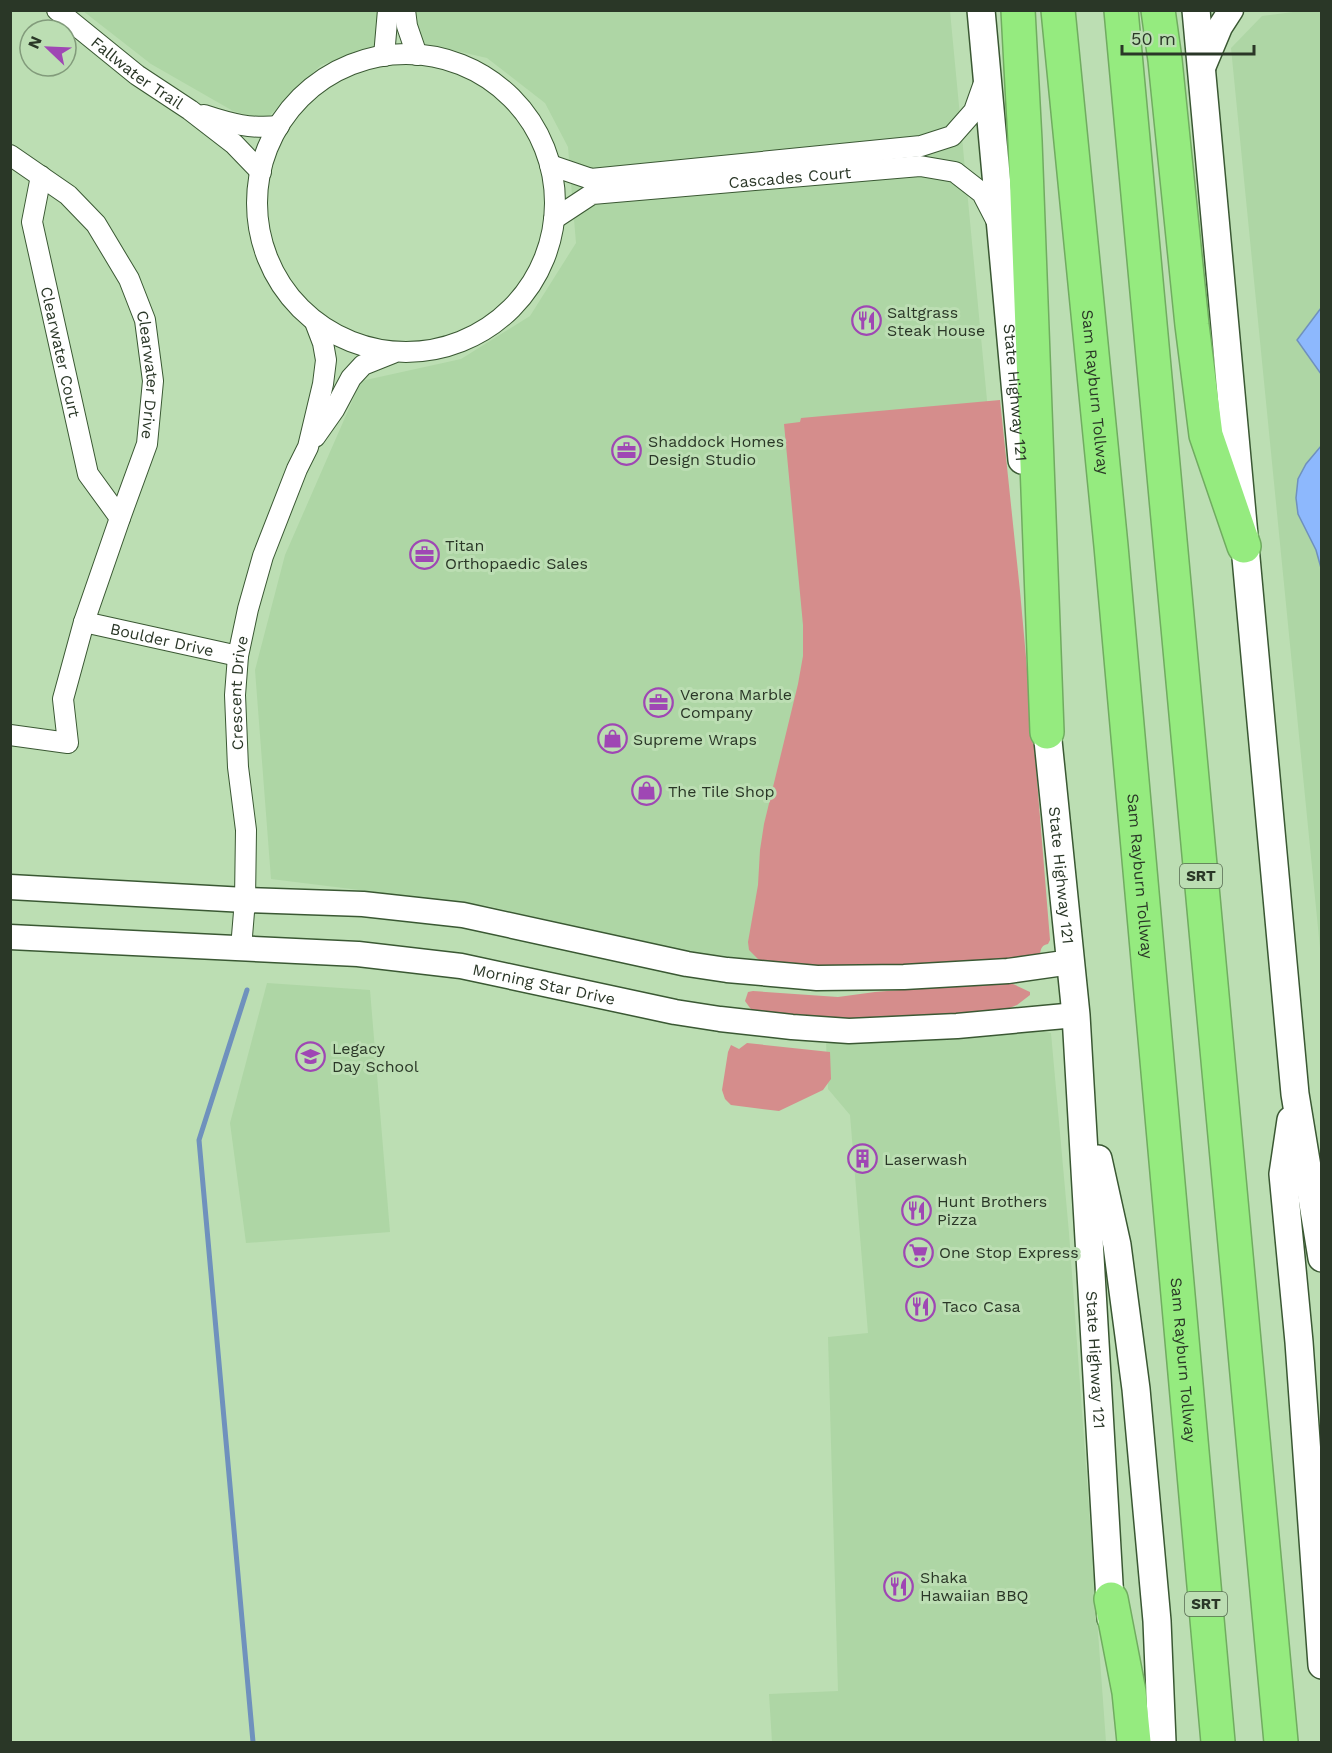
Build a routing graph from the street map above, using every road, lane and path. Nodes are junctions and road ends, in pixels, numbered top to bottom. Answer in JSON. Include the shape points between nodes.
{"nodes":[{"id":1,"x":57,"y":10,"type":"edge"},
{"id":2,"x":388,"y":10,"type":"edge"},
{"id":3,"x":405,"y":10,"type":"edge"},
{"id":4,"x":981,"y":10,"type":"edge"},
{"id":5,"x":1018,"y":10,"type":"edge"},
{"id":6,"x":1058,"y":10,"type":"edge"},
{"id":7,"x":1120,"y":10,"type":"edge"},
{"id":8,"x":1158,"y":10,"type":"edge"},
{"id":9,"x":1196,"y":10,"type":"edge"},
{"id":10,"x":1231,"y":10,"type":"edge"},
{"id":11,"x":417,"y":55,"type":"junction"},
{"id":12,"x":384,"y":56,"type":"junction"},
{"id":13,"x":1202,"y":70,"type":"junction"},
{"id":14,"x":987,"y":75,"type":"junction"},
{"id":15,"x":190,"y":110,"type":"junction"},
{"id":16,"x":279,"y":126,"type":"junction"},
{"id":17,"x":10,"y":155,"type":"edge"},
{"id":18,"x":550,"y":165,"type":"junction"},
{"id":19,"x":261,"y":172,"type":"junction"},
{"id":20,"x":41,"y":176,"type":"junction"},
{"id":21,"x":554,"y":219,"type":"junction"},
{"id":22,"x":1002,"y":232,"type":"junction"},
{"id":23,"x":315,"y":322,"type":"junction"},
{"id":24,"x":393,"y":353,"type":"junction"},
{"id":25,"x":308,"y":447,"type":"junction"},
{"id":26,"x":120,"y":518,"type":"junction"},
{"id":27,"x":1244,"y":546,"type":"junction"},
{"id":28,"x":84,"y":622,"type":"junction"},
{"id":29,"x":238,"y":656,"type":"junction"},
{"id":30,"x":1047,"y":732,"type":"junction"},
{"id":31,"x":10,"y":735,"type":"edge"},
{"id":32,"x":10,"y":887,"type":"edge"},
{"id":33,"x":245,"y":900,"type":"junction"},
{"id":34,"x":10,"y":937,"type":"edge"},
{"id":35,"x":242,"y":948,"type":"junction"},
{"id":36,"x":1071,"y":962,"type":"junction"},
{"id":37,"x":1076,"y":1015,"type":"junction"},
{"id":38,"x":1080,"y":1076,"type":"junction"},
{"id":39,"x":1295,"y":1094,"type":"junction"},
{"id":40,"x":1322,"y":1258,"type":"edge"},
{"id":41,"x":1111,"y":1599,"type":"junction"},
{"id":42,"x":1322,"y":1665,"type":"edge"},
{"id":43,"x":1119,"y":1743,"type":"edge"},
{"id":44,"x":1134,"y":1743,"type":"edge"},
{"id":45,"x":1162,"y":1743,"type":"edge"},
{"id":46,"x":1218,"y":1743,"type":"edge"},
{"id":47,"x":1281,"y":1743,"type":"edge"}],
"edges":[{"from":1,"to":15,"type":"street","name":"Fallwater Trail","via":[[137,75]]},
{"from":2,"to":12,"type":"street"},
{"from":3,"to":11,"type":"street"},
{"from":4,"to":14,"type":"main road","name":"State Highway 121"},
{"from":5,"to":30,"type":"highway"},
{"from":6,"to":46,"type":"highway","name":"Sam Rayburn Tollway","number":"SRT","via":[[1111,546]]},
{"from":7,"to":47,"type":"highway","number":"SRT"},
{"from":8,"to":27,"type":"highway","via":[[1206,435]]},
{"from":9,"to":13,"type":"main road"},
{"from":10,"to":13,"type":"street"},
{"from":11,"to":12,"type":"street"},
{"from":11,"to":18,"type":"street","via":[[465,66],[495,83],[519,106],[538,134]]},
{"from":12,"to":16,"type":"street","via":[[335,72],[308,92]]},
{"from":13,"to":27,"type":"main road"},
{"from":14,"to":18,"type":"street","name":"Cascades Court","via":[[974,111],[952,136],[921,146],[591,179]]},
{"from":14,"to":22,"type":"main road","name":"State Highway 121"},
{"from":15,"to":16,"type":"street","name":"Fallwater Trail","via":[[243,126]]},
{"from":15,"to":19,"type":"street","name":"Fallwater Trail","via":[[234,144]]},
{"from":16,"to":19,"type":"street"},
{"from":17,"to":20,"type":"street","name":"Clearwater Drive"},
{"from":18,"to":21,"type":"street"},
{"from":19,"to":23,"type":"street","via":[[258,223],[268,261],[287,295]]},
{"from":20,"to":26,"type":"street","name":"Clearwater Court","via":[[32,222],[88,474]]},
{"from":20,"to":26,"type":"street","name":"Clearwater Drive","via":[[68,195],[96,224],[129,279],[145,320],[153,381],[147,444]]},
{"from":21,"to":22,"type":"street","name":"Cascades Court","via":[[592,194],[920,166],[955,172],[982,193]]},
{"from":21,"to":24,"type":"street","via":[[543,264],[518,303],[482,332],[439,350]]},
{"from":22,"to":30,"type":"main road","name":"State Highway 121"},
{"from":23,"to":24,"type":"street","via":[[348,342]]},
{"from":23,"to":25,"type":"street","name":"Crescent Drive","via":[[326,360]]},
{"from":24,"to":25,"type":"street","name":"Crescent Drive","via":[[363,365],[351,378]]},
{"from":25,"to":29,"type":"street","name":"Crescent Drive","via":[[263,556]]},
{"from":26,"to":28,"type":"street","name":"Clearwater Drive"},
{"from":27,"to":39,"type":"main road"},
{"from":28,"to":29,"type":"street","name":"Boulder Drive"},
{"from":28,"to":31,"type":"street","name":"Clearwater Drive","via":[[63,699],[68,743]]},
{"from":29,"to":33,"type":"street","name":"Crescent Drive","via":[[238,766],[246,830]]},
{"from":30,"to":36,"type":"main road","name":"State Highway 121"},
{"from":32,"to":33,"type":"street"},
{"from":33,"to":35,"type":"street","name":"Crescent Drive"},
{"from":33,"to":36,"type":"street","via":[[363,904],[463,915],[687,964],[817,978],[1008,971]]},
{"from":34,"to":35,"type":"street","name":"Morning Star Drive"},
{"from":35,"to":37,"type":"street","name":"Morning Star Drive","via":[[358,954],[460,966],[675,1012],[792,1027],[860,1030],[957,1026]]},
{"from":36,"to":37,"type":"main road","name":"State Highway 121"},
{"from":37,"to":38,"type":"main road","name":"State Highway 121"},
{"from":38,"to":41,"type":"main road","name":"State Highway 121"},
{"from":38,"to":45,"type":"main road","via":[[1117,1245],[1136,1389],[1157,1621]]},
{"from":39,"to":40,"type":"main road"},
{"from":39,"to":42,"type":"main road","via":[[1283,1174]]},
{"from":41,"to":43,"type":"main road","name":"State Highway 121","via":[[1111,1655]]},
{"from":41,"to":44,"type":"highway","via":[[1129,1692]]}]}
